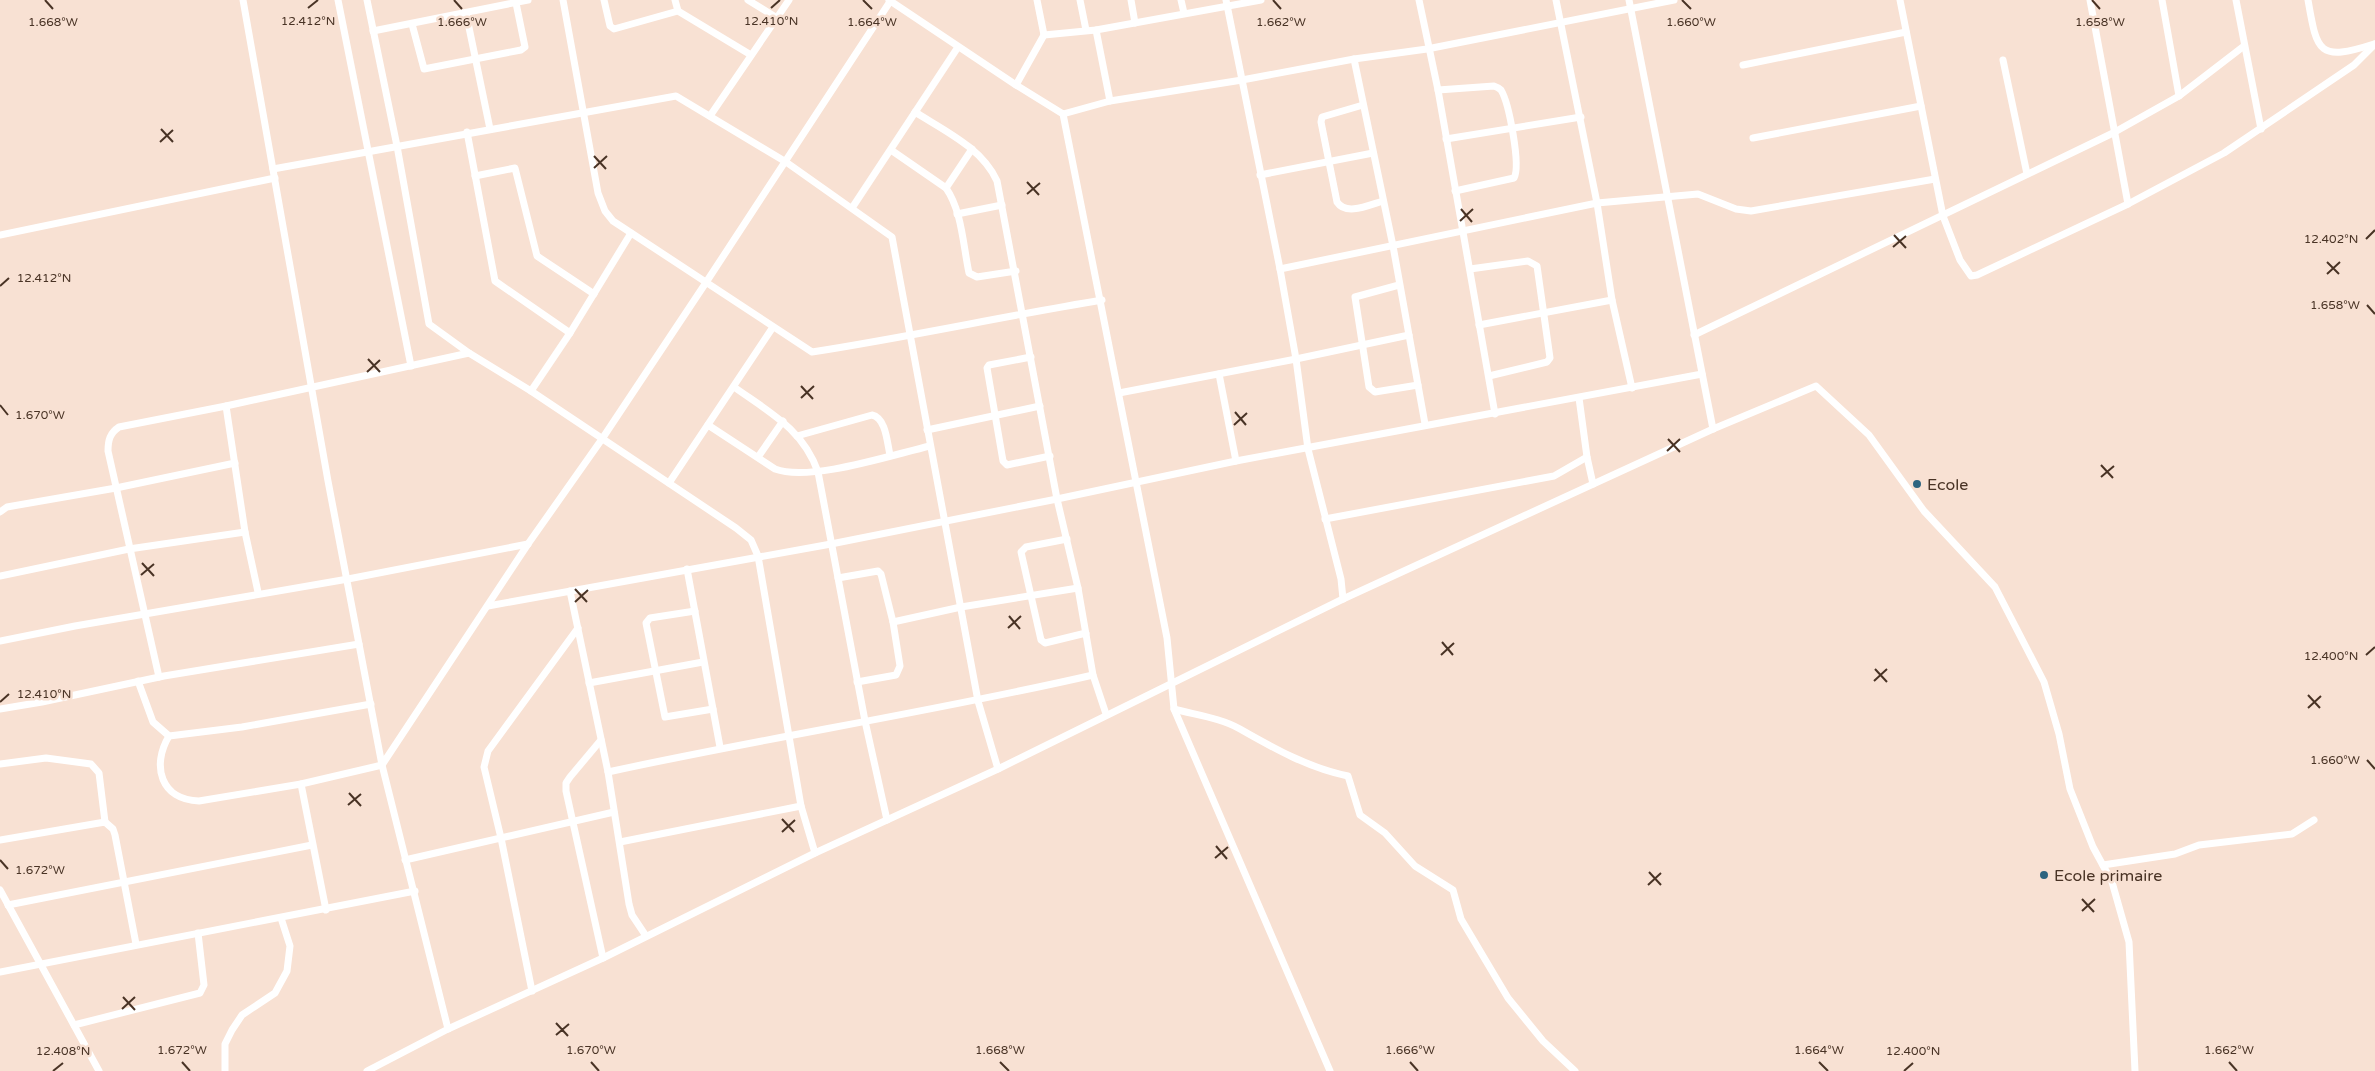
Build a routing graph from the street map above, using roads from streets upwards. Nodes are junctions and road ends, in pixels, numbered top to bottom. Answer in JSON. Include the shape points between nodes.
{"nodes":[{"id":1,"x":243,"y":0,"type":"edge"},
{"id":2,"x":338,"y":0,"type":"edge"},
{"id":3,"x":367,"y":0,"type":"edge"},
{"id":4,"x":528,"y":0,"type":"edge"},
{"id":5,"x":563,"y":0,"type":"edge"},
{"id":6,"x":604,"y":0,"type":"edge"},
{"id":7,"x":676,"y":0,"type":"edge"},
{"id":8,"x":748,"y":0,"type":"edge"},
{"id":9,"x":789,"y":0,"type":"edge"},
{"id":10,"x":891,"y":0,"type":"edge"},
{"id":11,"x":1036,"y":0,"type":"edge"},
{"id":12,"x":1080,"y":0,"type":"edge"},
{"id":13,"x":1131,"y":0,"type":"edge"},
{"id":14,"x":1181,"y":0,"type":"edge"},
{"id":15,"x":1261,"y":0,"type":"edge"},
{"id":16,"x":1419,"y":0,"type":"edge"},
{"id":17,"x":1556,"y":0,"type":"edge"},
{"id":18,"x":1629,"y":0,"type":"edge"},
{"id":19,"x":1674,"y":0,"type":"edge"},
{"id":20,"x":1900,"y":0,"type":"edge"},
{"id":21,"x":2090,"y":0,"type":"edge"},
{"id":22,"x":2162,"y":0,"type":"edge"},
{"id":23,"x":2236,"y":0,"type":"edge"},
{"id":24,"x":2308,"y":0,"type":"edge"},
{"id":25,"x":516,"y":3,"type":"junction"},
{"id":26,"x":1226,"y":4,"type":"edge"},
{"id":27,"x":1631,"y":10,"type":"junction"},
{"id":28,"x":678,"y":11,"type":"junction"},
{"id":29,"x":1184,"y":13,"type":"junction"},
{"id":30,"x":466,"y":14,"type":"junction"},
{"id":31,"x":777,"y":18,"type":"junction"},
{"id":32,"x":1561,"y":22,"type":"junction"},
{"id":33,"x":1135,"y":23,"type":"junction"},
{"id":34,"x":412,"y":24,"type":"junction"},
{"id":35,"x":1086,"y":30,"type":"junction"},
{"id":36,"x":1096,"y":30,"type":"junction"},
{"id":37,"x":373,"y":31,"type":"junction"},
{"id":38,"x":1906,"y":32,"type":"junction"},
{"id":39,"x":1044,"y":35,"type":"junction"},
{"id":40,"x":2375,"y":44,"type":"edge"},
{"id":41,"x":2244,"y":46,"type":"junction"},
{"id":42,"x":958,"y":47,"type":"junction"},
{"id":43,"x":1427,"y":49,"type":"junction"},
{"id":44,"x":751,"y":55,"type":"junction"},
{"id":45,"x":1354,"y":59,"type":"junction"},
{"id":46,"x":476,"y":60,"type":"junction"},
{"id":47,"x":2003,"y":60,"type":"dead end"},
{"id":48,"x":1743,"y":65,"type":"dead end"},
{"id":49,"x":1242,"y":80,"type":"junction"},
{"id":50,"x":1016,"y":85,"type":"junction"},
{"id":51,"x":1438,"y":90,"type":"junction"},
{"id":52,"x":2179,"y":96,"type":"junction"},
{"id":53,"x":1110,"y":101,"type":"junction"},
{"id":54,"x":1363,"y":104,"type":"junction"},
{"id":55,"x":1921,"y":106,"type":"junction"},
{"id":56,"x":915,"y":112,"type":"junction"},
{"id":57,"x":582,"y":113,"type":"junction"},
{"id":58,"x":1063,"y":114,"type":"junction"},
{"id":59,"x":710,"y":116,"type":"junction"},
{"id":60,"x":1581,"y":117,"type":"junction"},
{"id":61,"x":1512,"y":127,"type":"junction"},
{"id":62,"x":490,"y":128,"type":"junction"},
{"id":63,"x":2261,"y":129,"type":"junction"},
{"id":64,"x":467,"y":132,"type":"junction"},
{"id":65,"x":2113,"y":133,"type":"junction"},
{"id":66,"x":1754,"y":138,"type":"dead end"},
{"id":67,"x":1446,"y":139,"type":"junction"},
{"id":68,"x":397,"y":146,"type":"junction"},
{"id":69,"x":972,"y":149,"type":"junction"},
{"id":70,"x":891,"y":150,"type":"junction"},
{"id":71,"x":368,"y":151,"type":"junction"},
{"id":72,"x":1373,"y":153,"type":"junction"},
{"id":73,"x":786,"y":162,"type":"junction"},
{"id":74,"x":1328,"y":162,"type":"junction"},
{"id":75,"x":273,"y":169,"type":"junction"},
{"id":76,"x":2027,"y":174,"type":"junction"},
{"id":77,"x":1260,"y":175,"type":"junction"},
{"id":78,"x":475,"y":176,"type":"junction"},
{"id":79,"x":275,"y":178,"type":"junction"},
{"id":80,"x":1936,"y":179,"type":"junction"},
{"id":81,"x":946,"y":188,"type":"junction"},
{"id":82,"x":1455,"y":191,"type":"junction"},
{"id":83,"x":1667,"y":197,"type":"junction"},
{"id":84,"x":1383,"y":201,"type":"junction"},
{"id":85,"x":1597,"y":202,"type":"junction"},
{"id":86,"x":2128,"y":204,"type":"junction"},
{"id":87,"x":1002,"y":205,"type":"junction"},
{"id":88,"x":852,"y":208,"type":"junction"},
{"id":89,"x":957,"y":214,"type":"junction"},
{"id":90,"x":1942,"y":216,"type":"junction"},
{"id":91,"x":631,"y":233,"type":"junction"},
{"id":92,"x":1462,"y":233,"type":"junction"},
{"id":93,"x":0,"y":234,"type":"edge"},
{"id":94,"x":1392,"y":246,"type":"junction"},
{"id":95,"x":1280,"y":269,"type":"junction"},
{"id":96,"x":1470,"y":269,"type":"junction"},
{"id":97,"x":1016,"y":271,"type":"junction"},
{"id":98,"x":706,"y":284,"type":"junction"},
{"id":99,"x":1400,"y":285,"type":"junction"},
{"id":100,"x":594,"y":294,"type":"junction"},
{"id":101,"x":1102,"y":300,"type":"junction"},
{"id":102,"x":1612,"y":300,"type":"junction"},
{"id":103,"x":1023,"y":313,"type":"junction"},
{"id":104,"x":1544,"y":313,"type":"junction"},
{"id":105,"x":1479,"y":325,"type":"junction"},
{"id":106,"x":773,"y":327,"type":"junction"},
{"id":107,"x":570,"y":333,"type":"junction"},
{"id":108,"x":1694,"y":334,"type":"junction"},
{"id":109,"x":1409,"y":335,"type":"junction"},
{"id":110,"x":910,"y":337,"type":"junction"},
{"id":111,"x":1364,"y":344,"type":"junction"},
{"id":112,"x":469,"y":353,"type":"junction"},
{"id":113,"x":1032,"y":357,"type":"junction"},
{"id":114,"x":1296,"y":359,"type":"junction"},
{"id":115,"x":411,"y":366,"type":"junction"},
{"id":116,"x":1219,"y":374,"type":"junction"},
{"id":117,"x":1702,"y":374,"type":"junction"},
{"id":118,"x":1489,"y":376,"type":"junction"},
{"id":119,"x":1418,"y":385,"type":"junction"},
{"id":120,"x":312,"y":387,"type":"junction"},
{"id":121,"x":734,"y":387,"type":"junction"},
{"id":122,"x":1632,"y":388,"type":"junction"},
{"id":123,"x":531,"y":391,"type":"junction"},
{"id":124,"x":1120,"y":393,"type":"junction"},
{"id":125,"x":1579,"y":398,"type":"junction"},
{"id":126,"x":226,"y":406,"type":"junction"},
{"id":127,"x":1040,"y":406,"type":"junction"},
{"id":128,"x":1495,"y":414,"type":"junction"},
{"id":129,"x":996,"y":416,"type":"junction"},
{"id":130,"x":783,"y":421,"type":"junction"},
{"id":131,"x":1425,"y":424,"type":"junction"},
{"id":132,"x":708,"y":425,"type":"junction"},
{"id":133,"x":1713,"y":429,"type":"junction"},
{"id":134,"x":927,"y":430,"type":"junction"},
{"id":135,"x":797,"y":436,"type":"junction"},
{"id":136,"x":602,"y":439,"type":"junction"},
{"id":137,"x":930,"y":446,"type":"junction"},
{"id":138,"x":1308,"y":449,"type":"junction"},
{"id":139,"x":890,"y":455,"type":"junction"},
{"id":140,"x":1050,"y":456,"type":"junction"},
{"id":141,"x":758,"y":457,"type":"junction"},
{"id":142,"x":1587,"y":457,"type":"junction"},
{"id":143,"x":1236,"y":460,"type":"junction"},
{"id":144,"x":235,"y":463,"type":"junction"},
{"id":145,"x":818,"y":472,"type":"junction"},
{"id":146,"x":1137,"y":482,"type":"junction"},
{"id":147,"x":669,"y":483,"type":"junction"},
{"id":148,"x":1593,"y":484,"type":"junction"},
{"id":149,"x":116,"y":488,"type":"junction"},
{"id":150,"x":1057,"y":500,"type":"junction"},
{"id":151,"x":0,"y":512,"type":"edge"},
{"id":152,"x":1326,"y":519,"type":"junction"},
{"id":153,"x":945,"y":521,"type":"junction"},
{"id":154,"x":245,"y":532,"type":"junction"},
{"id":155,"x":1067,"y":539,"type":"junction"},
{"id":156,"x":528,"y":544,"type":"junction"},
{"id":157,"x":831,"y":544,"type":"junction"},
{"id":158,"x":129,"y":548,"type":"junction"},
{"id":159,"x":758,"y":556,"type":"junction"},
{"id":160,"x":687,"y":569,"type":"junction"},
{"id":161,"x":0,"y":575,"type":"edge"},
{"id":162,"x":838,"y":578,"type":"junction"},
{"id":163,"x":348,"y":579,"type":"junction"},
{"id":164,"x":1078,"y":588,"type":"junction"},
{"id":165,"x":570,"y":591,"type":"junction"},
{"id":166,"x":258,"y":592,"type":"junction"},
{"id":167,"x":1030,"y":596,"type":"junction"},
{"id":168,"x":1343,"y":600,"type":"junction"},
{"id":169,"x":488,"y":606,"type":"junction"},
{"id":170,"x":961,"y":607,"type":"junction"},
{"id":171,"x":695,"y":611,"type":"junction"},
{"id":172,"x":146,"y":613,"type":"junction"},
{"id":173,"x":893,"y":622,"type":"junction"},
{"id":174,"x":578,"y":628,"type":"junction"},
{"id":175,"x":1086,"y":633,"type":"junction"},
{"id":176,"x":0,"y":642,"type":"edge"},
{"id":177,"x":359,"y":644,"type":"junction"},
{"id":178,"x":703,"y":662,"type":"junction"},
{"id":179,"x":655,"y":671,"type":"junction"},
{"id":180,"x":1093,"y":675,"type":"junction"},
{"id":181,"x":160,"y":677,"type":"junction"},
{"id":182,"x":138,"y":681,"type":"junction"},
{"id":183,"x":857,"y":682,"type":"junction"},
{"id":184,"x":589,"y":683,"type":"junction"},
{"id":185,"x":1172,"y":683,"type":"junction"},
{"id":186,"x":978,"y":701,"type":"junction"},
{"id":187,"x":371,"y":704,"type":"junction"},
{"id":188,"x":0,"y":708,"type":"edge"},
{"id":189,"x":712,"y":709,"type":"junction"},
{"id":190,"x":1174,"y":709,"type":"junction"},
{"id":191,"x":1106,"y":714,"type":"junction"},
{"id":192,"x":865,"y":721,"type":"junction"},
{"id":193,"x":790,"y":735,"type":"junction"},
{"id":194,"x":169,"y":736,"type":"junction"},
{"id":195,"x":601,"y":740,"type":"junction"},
{"id":196,"x":720,"y":747,"type":"junction"},
{"id":197,"x":0,"y":764,"type":"edge"},
{"id":198,"x":382,"y":765,"type":"junction"},
{"id":199,"x":998,"y":768,"type":"junction"},
{"id":200,"x":608,"y":772,"type":"junction"},
{"id":201,"x":301,"y":784,"type":"junction"},
{"id":202,"x":801,"y":806,"type":"junction"},
{"id":203,"x":614,"y":812,"type":"junction"},
{"id":204,"x":572,"y":820,"type":"junction"},
{"id":205,"x":887,"y":820,"type":"junction"},
{"id":206,"x":2314,"y":820,"type":"dead end"},
{"id":207,"x":105,"y":822,"type":"junction"},
{"id":208,"x":501,"y":838,"type":"junction"},
{"id":209,"x":0,"y":840,"type":"edge"},
{"id":210,"x":620,"y":842,"type":"junction"},
{"id":211,"x":312,"y":845,"type":"junction"},
{"id":212,"x":815,"y":853,"type":"junction"},
{"id":213,"x":405,"y":860,"type":"junction"},
{"id":214,"x":2103,"y":865,"type":"junction"},
{"id":215,"x":123,"y":882,"type":"junction"},
{"id":216,"x":0,"y":890,"type":"edge"},
{"id":217,"x":415,"y":891,"type":"junction"},
{"id":218,"x":8,"y":905,"type":"junction"},
{"id":219,"x":326,"y":910,"type":"junction"},
{"id":220,"x":281,"y":918,"type":"junction"},
{"id":221,"x":198,"y":933,"type":"junction"},
{"id":222,"x":646,"y":936,"type":"junction"},
{"id":223,"x":136,"y":944,"type":"junction"},
{"id":224,"x":603,"y":958,"type":"junction"},
{"id":225,"x":41,"y":965,"type":"junction"},
{"id":226,"x":0,"y":972,"type":"edge"},
{"id":227,"x":532,"y":991,"type":"junction"},
{"id":228,"x":74,"y":1025,"type":"junction"},
{"id":229,"x":448,"y":1030,"type":"junction"},
{"id":230,"x":99,"y":1071,"type":"edge"},
{"id":231,"x":224,"y":1071,"type":"edge"},
{"id":232,"x":367,"y":1071,"type":"edge"},
{"id":233,"x":1330,"y":1071,"type":"edge"},
{"id":234,"x":1575,"y":1071,"type":"edge"},
{"id":235,"x":2135,"y":1071,"type":"edge"}],
"edges":[{"from":1,"to":75,"type":"street"},
{"from":2,"to":71,"type":"street"},
{"from":3,"to":37,"type":"street"},
{"from":4,"to":25,"type":"street"},
{"from":5,"to":57,"type":"street"},
{"from":6,"to":28,"type":"street","via":[[610,26],[614,29]]},
{"from":7,"to":28,"type":"street"},
{"from":8,"to":31,"type":"street"},
{"from":9,"to":31,"type":"street"},
{"from":10,"to":42,"type":"street"},
{"from":10,"to":73,"type":"street"},
{"from":11,"to":39,"type":"street"},
{"from":12,"to":35,"type":"street"},
{"from":13,"to":33,"type":"street"},
{"from":14,"to":29,"type":"street"},
{"from":15,"to":26,"type":"street"},
{"from":16,"to":43,"type":"street"},
{"from":17,"to":32,"type":"street"},
{"from":18,"to":27,"type":"street"},
{"from":19,"to":27,"type":"street"},
{"from":20,"to":38,"type":"street"},
{"from":21,"to":65,"type":"street"},
{"from":22,"to":52,"type":"street"},
{"from":23,"to":41,"type":"street"},
{"from":24,"to":40,"type":"street","via":[[2314,36],[2320,46],[2342,52]]},
{"from":25,"to":30,"type":"street"},
{"from":25,"to":46,"type":"street","via":[[525,47]]},
{"from":26,"to":29,"type":"street"},
{"from":26,"to":49,"type":"street"},
{"from":27,"to":32,"type":"street"},
{"from":27,"to":83,"type":"street"},
{"from":28,"to":44,"type":"street"},
{"from":29,"to":33,"type":"street"},
{"from":30,"to":34,"type":"street"},
{"from":30,"to":46,"type":"street"},
{"from":31,"to":44,"type":"street"},
{"from":32,"to":43,"type":"street"},
{"from":32,"to":60,"type":"street"},
{"from":33,"to":36,"type":"street"},
{"from":34,"to":37,"type":"street"},
{"from":34,"to":46,"type":"street","via":[[424,69]]},
{"from":35,"to":36,"type":"street"},
{"from":35,"to":39,"type":"street"},
{"from":36,"to":53,"type":"street"},
{"from":37,"to":68,"type":"street"},
{"from":38,"to":48,"type":"street"},
{"from":38,"to":55,"type":"street"},
{"from":39,"to":50,"type":"street"},
{"from":40,"to":63,"type":"street","via":[[2354,65]]},
{"from":41,"to":52,"type":"street"},
{"from":41,"to":63,"type":"street"},
{"from":42,"to":50,"type":"street"},
{"from":42,"to":56,"type":"street"},
{"from":43,"to":45,"type":"street"},
{"from":43,"to":51,"type":"street"},
{"from":44,"to":59,"type":"street"},
{"from":45,"to":49,"type":"street"},
{"from":45,"to":54,"type":"street"},
{"from":46,"to":62,"type":"street"},
{"from":47,"to":76,"type":"street"},
{"from":49,"to":53,"type":"street"},
{"from":49,"to":77,"type":"street"},
{"from":50,"to":58,"type":"street"},
{"from":51,"to":61,"type":"street","via":[[1494,86],[1501,90]]},
{"from":51,"to":67,"type":"street"},
{"from":52,"to":65,"type":"street"},
{"from":53,"to":58,"type":"street"},
{"from":54,"to":72,"type":"street"},
{"from":54,"to":74,"type":"street","via":[[1322,117]]},
{"from":55,"to":66,"type":"street"},
{"from":55,"to":80,"type":"street"},
{"from":56,"to":69,"type":"street"},
{"from":56,"to":70,"type":"street"},
{"from":57,"to":59,"type":"street","via":[[676,96]]},
{"from":57,"to":62,"type":"street"},
{"from":57,"to":91,"type":"street","via":[[600,202],[613,222]]},
{"from":58,"to":101,"type":"street"},
{"from":59,"to":73,"type":"street"},
{"from":60,"to":61,"type":"street"},
{"from":60,"to":85,"type":"street"},
{"from":61,"to":67,"type":"street"},
{"from":61,"to":82,"type":"street","via":[[1518,166],[1514,178]]},
{"from":62,"to":64,"type":"street"},
{"from":63,"to":86,"type":"street","via":[[2224,154]]},
{"from":64,"to":68,"type":"street"},
{"from":64,"to":78,"type":"street"},
{"from":65,"to":76,"type":"street"},
{"from":65,"to":86,"type":"street"},
{"from":67,"to":82,"type":"street"},
{"from":68,"to":71,"type":"street"},
{"from":68,"to":112,"type":"street","via":[[429,324]]},
{"from":69,"to":81,"type":"street"},
{"from":69,"to":87,"type":"street","via":[[992,170]]},
{"from":70,"to":81,"type":"street"},
{"from":70,"to":88,"type":"street"},
{"from":71,"to":75,"type":"street"},
{"from":71,"to":115,"type":"street"},
{"from":72,"to":74,"type":"street"},
{"from":72,"to":84,"type":"street"},
{"from":73,"to":88,"type":"street"},
{"from":73,"to":98,"type":"street"},
{"from":74,"to":77,"type":"street"},
{"from":74,"to":84,"type":"street","via":[[1340,208],[1347,210]]},
{"from":75,"to":79,"type":"street"},
{"from":76,"to":90,"type":"street"},
{"from":77,"to":95,"type":"street"},
{"from":78,"to":100,"type":"street","via":[[515,168],[536,256]]},
{"from":78,"to":107,"type":"street","via":[[495,281]]},
{"from":79,"to":93,"type":"street"},
{"from":79,"to":120,"type":"street"},
{"from":80,"to":83,"type":"street","via":[[1751,211],[1736,209],[1698,194]]},
{"from":80,"to":90,"type":"street"},
{"from":81,"to":89,"type":"street"},
{"from":82,"to":92,"type":"street"},
{"from":83,"to":85,"type":"street"},
{"from":83,"to":108,"type":"street"},
{"from":84,"to":94,"type":"street"},
{"from":85,"to":92,"type":"street"},
{"from":85,"to":102,"type":"street"},
{"from":86,"to":90,"type":"street","via":[[1971,276],[1960,260]]},
{"from":87,"to":89,"type":"street"},
{"from":87,"to":97,"type":"street"},
{"from":88,"to":110,"type":"street","via":[[892,237]]},
{"from":89,"to":97,"type":"street","via":[[969,273],[977,277]]},
{"from":90,"to":108,"type":"street"},
{"from":91,"to":98,"type":"street"},
{"from":91,"to":100,"type":"street"},
{"from":92,"to":94,"type":"street"},
{"from":92,"to":96,"type":"street"},
{"from":94,"to":95,"type":"street"},
{"from":94,"to":99,"type":"street"},
{"from":95,"to":114,"type":"street"},
{"from":96,"to":104,"type":"street","via":[[1532,262],[1537,266]]},
{"from":96,"to":105,"type":"street"},
{"from":97,"to":103,"type":"street"},
{"from":98,"to":106,"type":"street"},
{"from":98,"to":136,"type":"street"},
{"from":99,"to":109,"type":"street"},
{"from":99,"to":111,"type":"street","via":[[1355,297]]},
{"from":100,"to":107,"type":"street"},
{"from":101,"to":103,"type":"street"},
{"from":101,"to":124,"type":"street"},
{"from":102,"to":104,"type":"street"},
{"from":102,"to":122,"type":"street"},
{"from":103,"to":110,"type":"street"},
{"from":103,"to":113,"type":"street"},
{"from":104,"to":105,"type":"street"},
{"from":104,"to":118,"type":"street","via":[[1550,353],[1546,362]]},
{"from":105,"to":118,"type":"street"},
{"from":106,"to":110,"type":"street","via":[[812,352]]},
{"from":106,"to":121,"type":"street"},
{"from":107,"to":123,"type":"street"},
{"from":108,"to":117,"type":"street"},
{"from":109,"to":111,"type":"street"},
{"from":109,"to":119,"type":"street"},
{"from":110,"to":134,"type":"street"},
{"from":111,"to":114,"type":"street"},
{"from":111,"to":119,"type":"street","via":[[1372,391]]},
{"from":112,"to":115,"type":"street"},
{"from":112,"to":123,"type":"street"},
{"from":113,"to":127,"type":"street"},
{"from":113,"to":129,"type":"street","via":[[987,367]]},
{"from":114,"to":116,"type":"street"},
{"from":114,"to":138,"type":"street"},
{"from":115,"to":120,"type":"street"},
{"from":116,"to":124,"type":"street"},
{"from":116,"to":143,"type":"street"},
{"from":117,"to":122,"type":"street"},
{"from":117,"to":133,"type":"street"},
{"from":118,"to":128,"type":"street"},
{"from":119,"to":131,"type":"street"},
{"from":120,"to":126,"type":"street"},
{"from":120,"to":163,"type":"street"},
{"from":121,"to":130,"type":"street"},
{"from":121,"to":132,"type":"street"},
{"from":122,"to":125,"type":"street"},
{"from":123,"to":136,"type":"street"},
{"from":124,"to":146,"type":"street"},
{"from":125,"to":128,"type":"street"},
{"from":125,"to":142,"type":"street"},
{"from":126,"to":144,"type":"street"},
{"from":126,"to":149,"type":"street","via":[[120,427],[114,431],[108,451]]},
{"from":127,"to":129,"type":"street"},
{"from":127,"to":140,"type":"street"},
{"from":128,"to":131,"type":"street"},
{"from":129,"to":134,"type":"street"},
{"from":129,"to":140,"type":"street","via":[[1005,464]]},
{"from":130,"to":135,"type":"street"},
{"from":130,"to":141,"type":"street"},
{"from":131,"to":138,"type":"street"},
{"from":132,"to":141,"type":"street"},
{"from":132,"to":147,"type":"street"},
{"from":133,"to":148,"type":"street"},
{"from":133,"to":214,"type":"street","via":[[1816,386],[1869,435],[1924,511],[1995,586],[2044,682],[2070,789]]},
{"from":134,"to":137,"type":"street"},
{"from":135,"to":139,"type":"street","via":[[877,416],[882,422]]},
{"from":135,"to":145,"type":"street","via":[[810,451]]},
{"from":136,"to":147,"type":"street"},
{"from":136,"to":156,"type":"street"},
{"from":137,"to":139,"type":"street"},
{"from":137,"to":153,"type":"street"},
{"from":138,"to":143,"type":"street"},
{"from":138,"to":152,"type":"street"},
{"from":139,"to":145,"type":"street"},
{"from":140,"to":150,"type":"street"},
{"from":141,"to":145,"type":"street","via":[[785,473]]},
{"from":142,"to":148,"type":"street"},
{"from":142,"to":152,"type":"street","via":[[1554,476]]},
{"from":143,"to":146,"type":"street"},
{"from":144,"to":149,"type":"street"},
{"from":144,"to":154,"type":"street"},
{"from":145,"to":157,"type":"street"},
{"from":146,"to":150,"type":"street"},
{"from":146,"to":185,"type":"street","via":[[1167,638]]},
{"from":147,"to":159,"type":"street","via":[[744,534],[751,540]]},
{"from":148,"to":168,"type":"street"},
{"from":149,"to":151,"type":"street","via":[[7,507]]},
{"from":149,"to":158,"type":"street"},
{"from":150,"to":153,"type":"street"},
{"from":150,"to":155,"type":"street"},
{"from":152,"to":168,"type":"street"},
{"from":153,"to":157,"type":"street"},
{"from":153,"to":170,"type":"street"},
{"from":154,"to":158,"type":"street"},
{"from":154,"to":166,"type":"street"},
{"from":155,"to":164,"type":"street"},
{"from":155,"to":167,"type":"street","via":[[1021,552]]},
{"from":156,"to":163,"type":"street"},
{"from":156,"to":169,"type":"street"},
{"from":157,"to":159,"type":"street"},
{"from":157,"to":162,"type":"street"},
{"from":158,"to":161,"type":"street"},
{"from":158,"to":172,"type":"street"},
{"from":159,"to":160,"type":"street"},
{"from":159,"to":193,"type":"street"},
{"from":160,"to":165,"type":"street"},
{"from":160,"to":171,"type":"street"},
{"from":162,"to":173,"type":"street","via":[[878,570]]},
{"from":162,"to":183,"type":"street"},
{"from":163,"to":166,"type":"street"},
{"from":163,"to":177,"type":"street"},
{"from":164,"to":167,"type":"street"},
{"from":164,"to":175,"type":"street"},
{"from":165,"to":169,"type":"street"},
{"from":165,"to":174,"type":"street"},
{"from":166,"to":172,"type":"street"},
{"from":167,"to":170,"type":"street"},
{"from":167,"to":175,"type":"street","via":[[1039,637],[1045,643]]},
{"from":168,"to":185,"type":"street"},
{"from":169,"to":198,"type":"street"},
{"from":170,"to":173,"type":"street"},
{"from":170,"to":186,"type":"street"},
{"from":171,"to":178,"type":"street"},
{"from":171,"to":179,"type":"street","via":[[647,620]]},
{"from":172,"to":176,"type":"street"},
{"from":172,"to":181,"type":"street"},
{"from":173,"to":183,"type":"street","via":[[900,666],[896,675]]},
{"from":174,"to":184,"type":"street"},
{"from":174,"to":208,"type":"street","via":[[485,759],[484,767]]},
{"from":175,"to":180,"type":"street"},
{"from":177,"to":181,"type":"street"},
{"from":177,"to":187,"type":"street"},
{"from":178,"to":179,"type":"street"},
{"from":178,"to":189,"type":"street"},
{"from":179,"to":184,"type":"street"},
{"from":179,"to":189,"type":"street","via":[[665,717]]},
{"from":180,"to":186,"type":"street"},
{"from":180,"to":191,"type":"street"},
{"from":181,"to":182,"type":"street"},
{"from":182,"to":188,"type":"street"},
{"from":182,"to":194,"type":"street","via":[[153,722]]},
{"from":183,"to":192,"type":"street"},
{"from":184,"to":195,"type":"street"},
{"from":185,"to":190,"type":"street"},
{"from":185,"to":191,"type":"street"},
{"from":186,"to":192,"type":"street"},
{"from":186,"to":199,"type":"street"},
{"from":187,"to":194,"type":"street","via":[[242,727]]},
{"from":187,"to":198,"type":"street"},
{"from":189,"to":196,"type":"street"},
{"from":190,"to":233,"type":"street"},
{"from":190,"to":234,"type":"street","via":[[1220,721],[1301,761],[1348,776],[1360,815],[1386,834],[1415,866],[1453,890],[1461,919],[1508,998],[1543,1040]]},
{"from":191,"to":199,"type":"street"},
{"from":192,"to":193,"type":"street"},
{"from":192,"to":205,"type":"street"},
{"from":193,"to":196,"type":"street"},
{"from":193,"to":202,"type":"street"},
{"from":194,"to":201,"type":"street","via":[[161,749],[162,778],[171,790],[189,801]]},
{"from":195,"to":200,"type":"street"},
{"from":195,"to":204,"type":"street","via":[[566,783]]},
{"from":196,"to":200,"type":"street"},
{"from":197,"to":207,"type":"street","via":[[46,758],[91,764],[101,781]]},
{"from":198,"to":201,"type":"street"},
{"from":198,"to":213,"type":"street"},
{"from":199,"to":205,"type":"street"},
{"from":200,"to":203,"type":"street"},
{"from":201,"to":211,"type":"street"},
{"from":202,"to":210,"type":"street"},
{"from":202,"to":212,"type":"street"},
{"from":203,"to":204,"type":"street"},
{"from":203,"to":210,"type":"street"},
{"from":204,"to":208,"type":"street"},
{"from":204,"to":224,"type":"street"},
{"from":205,"to":212,"type":"street"},
{"from":206,"to":214,"type":"street","via":[[2292,834],[2200,845],[2175,854]]},
{"from":207,"to":209,"type":"street"},
{"from":207,"to":215,"type":"street","via":[[115,835]]},
{"from":208,"to":213,"type":"street"},
{"from":208,"to":227,"type":"street"},
{"from":210,"to":222,"type":"street","via":[[632,915]]},
{"from":211,"to":215,"type":"street"},
{"from":211,"to":219,"type":"street"},
{"from":212,"to":222,"type":"street"},
{"from":213,"to":217,"type":"street"},
{"from":214,"to":235,"type":"street","via":[[2112,882],[2130,942]]},
{"from":215,"to":218,"type":"street"},
{"from":215,"to":223,"type":"street"},
{"from":216,"to":218,"type":"street"},
{"from":217,"to":219,"type":"street"},
{"from":217,"to":229,"type":"street"},
{"from":218,"to":225,"type":"street"},
{"from":219,"to":220,"type":"street"},
{"from":220,"to":221,"type":"street"},
{"from":220,"to":231,"type":"street","via":[[290,946],[287,972],[275,993],[242,1015],[232,1030],[225,1044]]},
{"from":221,"to":223,"type":"street"},
{"from":221,"to":228,"type":"street","via":[[204,985],[200,993]]},
{"from":222,"to":224,"type":"street"},
{"from":223,"to":225,"type":"street"},
{"from":224,"to":227,"type":"street"},
{"from":225,"to":226,"type":"street"},
{"from":225,"to":228,"type":"street"},
{"from":227,"to":229,"type":"street"},
{"from":228,"to":230,"type":"street"},
{"from":229,"to":232,"type":"street"}]}
